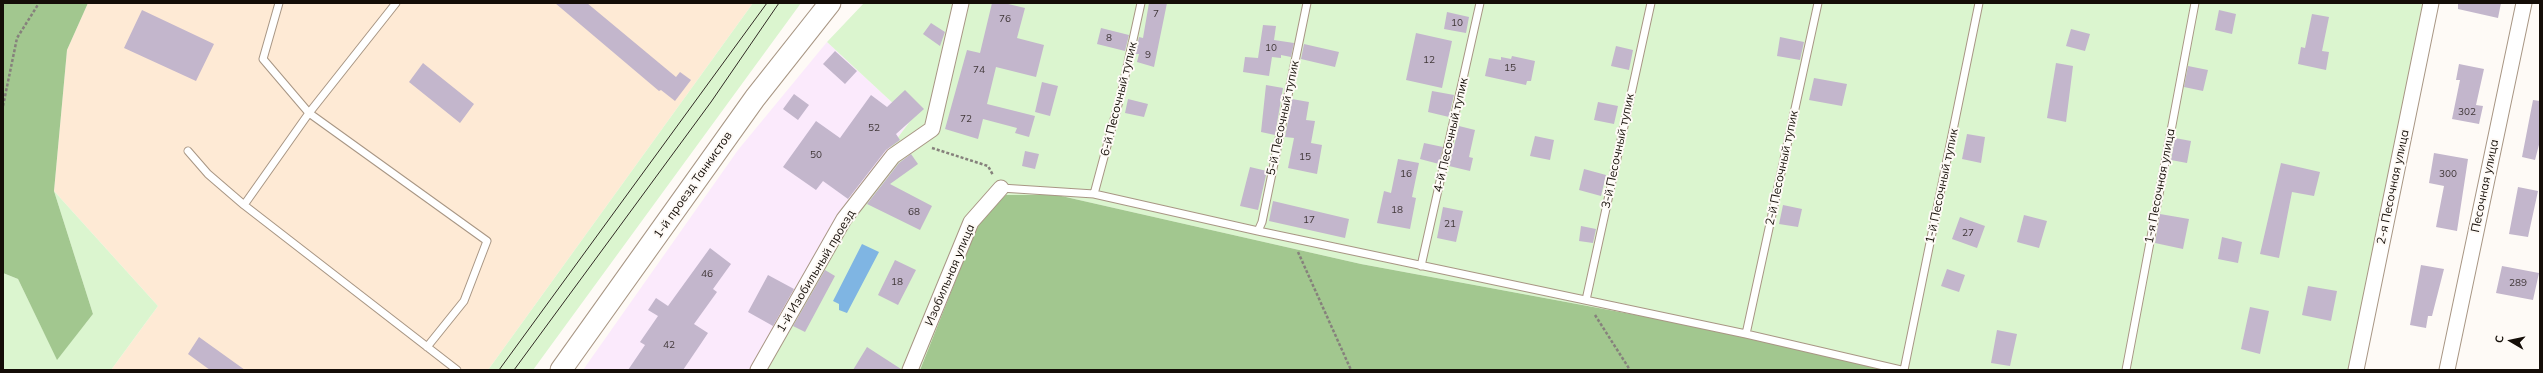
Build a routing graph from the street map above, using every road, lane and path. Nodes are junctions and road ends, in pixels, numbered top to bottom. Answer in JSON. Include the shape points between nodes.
{"nodes":[{"id":1,"x":39,"y":3,"type":"edge"},
{"id":2,"x":279,"y":3,"type":"edge"},
{"id":3,"x":396,"y":3,"type":"edge"},
{"id":4,"x":830,"y":3,"type":"edge"},
{"id":5,"x":961,"y":3,"type":"edge"},
{"id":6,"x":1141,"y":3,"type":"edge"},
{"id":7,"x":1307,"y":3,"type":"edge"},
{"id":8,"x":1480,"y":3,"type":"edge"},
{"id":9,"x":1651,"y":3,"type":"edge"},
{"id":10,"x":1818,"y":3,"type":"edge"},
{"id":11,"x":1979,"y":3,"type":"edge"},
{"id":12,"x":2195,"y":3,"type":"edge"},
{"id":13,"x":2431,"y":3,"type":"edge"},
{"id":14,"x":2524,"y":3,"type":"edge"},
{"id":15,"x":3,"y":106,"type":"edge"},
{"id":16,"x":309,"y":113,"type":"junction"},
{"id":17,"x":920,"y":137,"type":"junction"},
{"id":18,"x":188,"y":151,"type":"dead end"},
{"id":19,"x":1001,"y":188,"type":"junction"},
{"id":20,"x":1094,"y":194,"type":"junction"},
{"id":21,"x":244,"y":205,"type":"junction"},
{"id":22,"x":1258,"y":231,"type":"junction"},
{"id":23,"x":1297,"y":250,"type":"dead end"},
{"id":24,"x":1421,"y":266,"type":"junction"},
{"id":25,"x":1586,"y":300,"type":"junction"},
{"id":26,"x":1746,"y":334,"type":"junction"},
{"id":27,"x":427,"y":347,"type":"junction"},
{"id":28,"x":457,"y":370,"type":"edge"},
{"id":29,"x":561,"y":370,"type":"edge"},
{"id":30,"x":758,"y":370,"type":"edge"},
{"id":31,"x":910,"y":370,"type":"edge"},
{"id":32,"x":1351,"y":370,"type":"edge"},
{"id":33,"x":1630,"y":370,"type":"edge"},
{"id":34,"x":1902,"y":370,"type":"edge"},
{"id":35,"x":2126,"y":370,"type":"edge"},
{"id":36,"x":2356,"y":370,"type":"edge"},
{"id":37,"x":2447,"y":370,"type":"edge"}],
"edges":[{"from":1,"to":15,"type":"path","via":[[17,38]]},
{"from":2,"to":16,"type":"lane","via":[[263,58]]},
{"from":3,"to":16,"type":"lane"},
{"from":4,"to":29,"type":"main road","name":"1-й проезд Танкистов","via":[[754,98]]},
{"from":5,"to":17,"type":"street","name":"1-й Изобильный проезд","via":[[932,128]]},
{"from":6,"to":20,"type":"lane","name":"6-й Песочный тупик","via":[[1122,90]]},
{"from":7,"to":22,"type":"lane","name":"5-й Песочный тупик","via":[[1262,222]]},
{"from":8,"to":24,"type":"lane","name":"4-й Песочный тупик"},
{"from":9,"to":25,"type":"lane","name":"3-й Песочный тупик"},
{"from":10,"to":26,"type":"lane","name":"2-й Песочный тупик"},
{"from":11,"to":34,"type":"lane","name":"1-й Песочный тупик"},
{"from":12,"to":35,"type":"lane","name":"1-я Песочная улица"},
{"from":13,"to":36,"type":"street","name":"2-я Песочная улица"},
{"from":14,"to":37,"type":"street","name":"Песочная улица"},
{"from":16,"to":21,"type":"lane"},
{"from":16,"to":27,"type":"lane","via":[[487,241],[464,301]]},
{"from":17,"to":19,"type":"path","via":[[929,147],[988,166]]},
{"from":17,"to":30,"type":"street","name":"1-й Изобильный проезд","via":[[893,156],[844,219]]},
{"from":18,"to":21,"type":"lane","via":[[208,174]]},
{"from":19,"to":20,"type":"lane"},
{"from":19,"to":31,"type":"street","name":"Изобильная улица","via":[[971,222]]},
{"from":20,"to":22,"type":"lane"},
{"from":21,"to":27,"type":"lane"},
{"from":22,"to":24,"type":"lane"},
{"from":23,"to":32,"type":"path"},
{"from":24,"to":25,"type":"lane"},
{"from":25,"to":26,"type":"lane"},
{"from":25,"to":33,"type":"path"},
{"from":26,"to":34,"type":"lane"},
{"from":27,"to":28,"type":"lane"}]}
